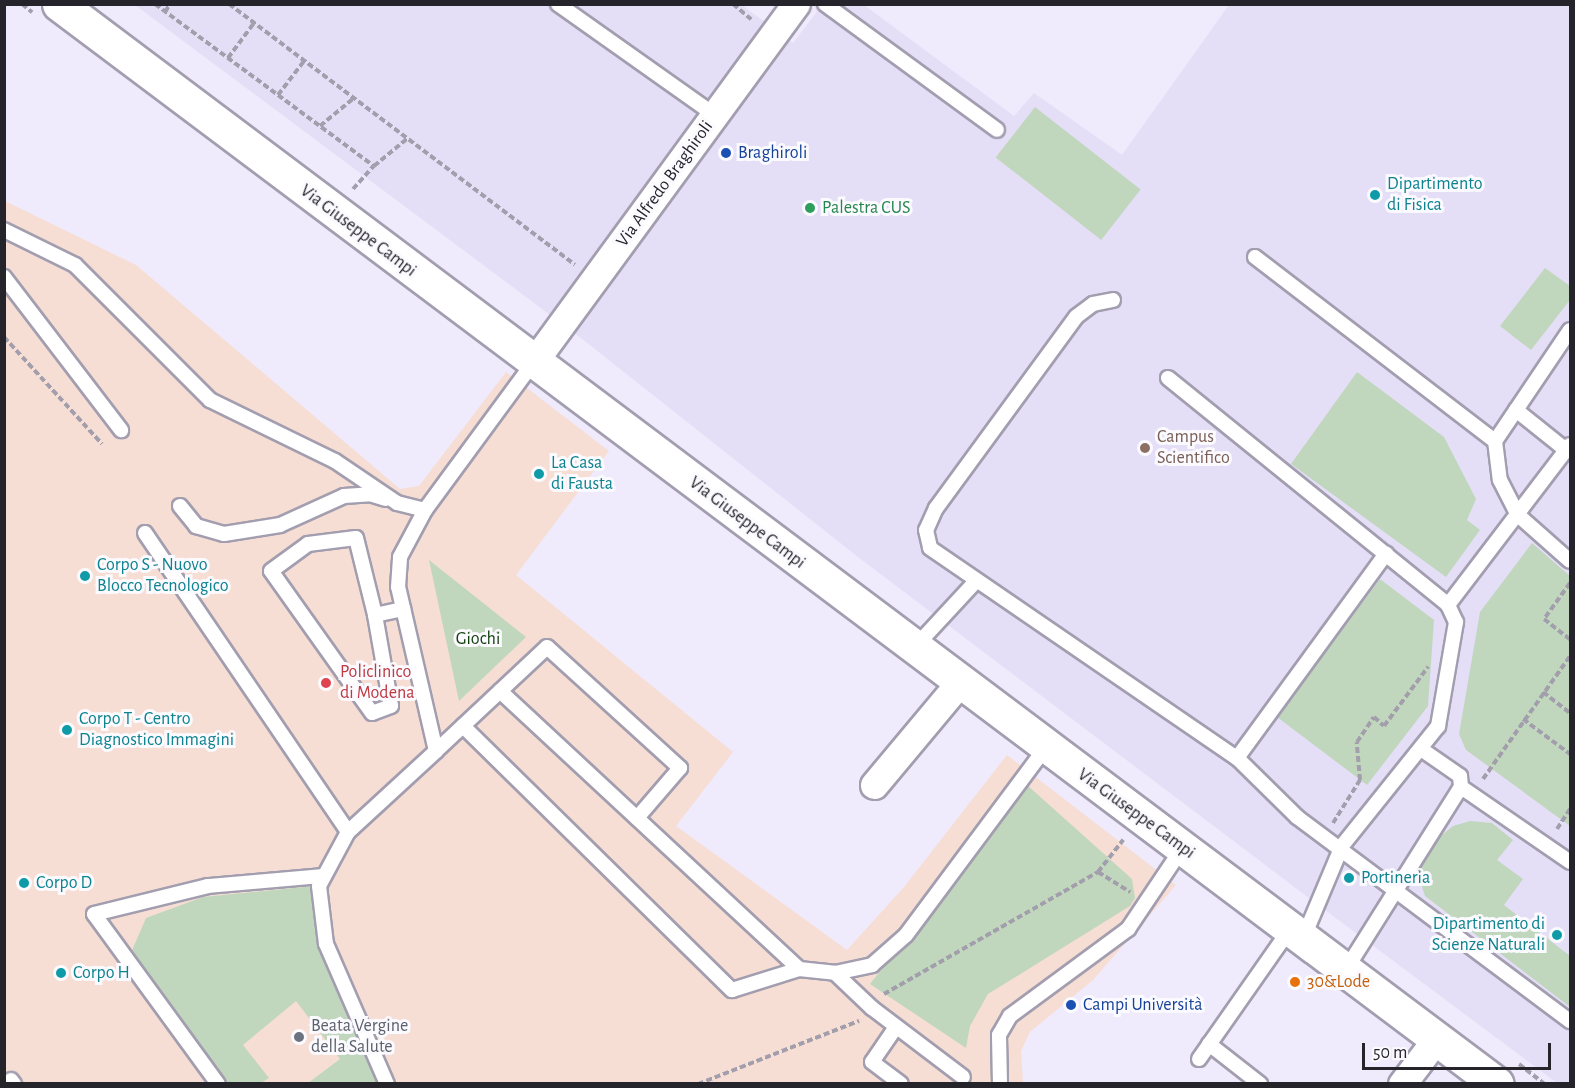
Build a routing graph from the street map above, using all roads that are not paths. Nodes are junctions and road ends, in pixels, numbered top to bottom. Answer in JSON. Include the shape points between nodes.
{"nodes":[{"id":1,"x":59,"y":4,"type":"edge"},
{"id":2,"x":558,"y":4,"type":"edge"},
{"id":3,"x":796,"y":4,"type":"edge"},
{"id":4,"x":825,"y":4,"type":"edge"},
{"id":5,"x":715,"y":115,"type":"junction"},
{"id":6,"x":997,"y":130,"type":"dead end"},
{"id":7,"x":4,"y":230,"type":"edge"},
{"id":8,"x":1255,"y":257,"type":"dead end"},
{"id":9,"x":4,"y":277,"type":"edge"},
{"id":10,"x":1113,"y":300,"type":"dead end"},
{"id":11,"x":1570,"y":330,"type":"edge"},
{"id":12,"x":533,"y":363,"type":"junction"},
{"id":13,"x":1168,"y":378,"type":"dead end"},
{"id":14,"x":1516,"y":410,"type":"junction"},
{"id":15,"x":121,"y":429,"type":"dead end"},
{"id":16,"x":1495,"y":441,"type":"junction"},
{"id":17,"x":1568,"y":447,"type":"edge"},
{"id":18,"x":397,"y":503,"type":"junction"},
{"id":19,"x":180,"y":506,"type":"dead end"},
{"id":20,"x":425,"y":510,"type":"junction"},
{"id":21,"x":1518,"y":515,"type":"junction"},
{"id":22,"x":145,"y":533,"type":"dead end"},
{"id":23,"x":1386,"y":554,"type":"junction"},
{"id":24,"x":1570,"y":561,"type":"edge"},
{"id":25,"x":976,"y":581,"type":"junction"},
{"id":26,"x":1448,"y":605,"type":"junction"},
{"id":27,"x":403,"y":609,"type":"junction"},
{"id":28,"x":375,"y":615,"type":"junction"},
{"id":29,"x":914,"y":648,"type":"junction"},
{"id":30,"x":960,"y":682,"type":"junction"},
{"id":31,"x":500,"y":691,"type":"junction"},
{"id":32,"x":463,"y":726,"type":"junction"},
{"id":33,"x":1046,"y":747,"type":"junction"},
{"id":34,"x":1421,"y":749,"type":"junction"},
{"id":35,"x":436,"y":751,"type":"junction"},
{"id":36,"x":1237,"y":758,"type":"junction"},
{"id":37,"x":874,"y":784,"type":"dead end"},
{"id":38,"x":1467,"y":791,"type":"junction"},
{"id":39,"x":637,"y":818,"type":"junction"},
{"id":40,"x":348,"y":832,"type":"junction"},
{"id":41,"x":1342,"y":846,"type":"junction"},
{"id":42,"x":1183,"y":847,"type":"junction"},
{"id":43,"x":1570,"y":862,"type":"edge"},
{"id":44,"x":323,"y":876,"type":"junction"},
{"id":45,"x":1397,"y":891,"type":"junction"},
{"id":46,"x":1297,"y":934,"type":"junction"},
{"id":47,"x":799,"y":969,"type":"junction"},
{"id":48,"x":1345,"y":971,"type":"junction"},
{"id":49,"x":835,"y":973,"type":"junction"},
{"id":50,"x":1570,"y":1021,"type":"edge"},
{"id":51,"x":896,"y":1027,"type":"junction"},
{"id":52,"x":1437,"y":1038,"type":"junction"},
{"id":53,"x":1209,"y":1044,"type":"junction"},
{"id":54,"x":1199,"y":1059,"type":"dead end"},
{"id":55,"x":963,"y":1077,"type":"dead end"},
{"id":56,"x":218,"y":1083,"type":"edge"},
{"id":57,"x":387,"y":1083,"type":"edge"},
{"id":58,"x":901,"y":1083,"type":"edge"},
{"id":59,"x":1000,"y":1083,"type":"edge"},
{"id":60,"x":1260,"y":1083,"type":"edge"},
{"id":61,"x":1402,"y":1083,"type":"edge"},
{"id":62,"x":1497,"y":1083,"type":"edge"}],
"edges":[{"from":1,"to":12,"type":"street","name":"Via Giuseppe Campi"},
{"from":2,"to":5,"type":"lane"},
{"from":3,"to":5,"type":"street","name":"Via Alfredo Braghiroli"},
{"from":4,"to":6,"type":"lane"},
{"from":5,"to":12,"type":"street","name":"Via Alfredo Braghiroli"},
{"from":7,"to":18,"type":"lane","via":[[75,265],[210,400],[335,461]]},
{"from":8,"to":16,"type":"lane"},
{"from":9,"to":15,"type":"lane"},
{"from":10,"to":25,"type":"lane","via":[[1093,304],[1076,317],[930,519],[926,530],[930,548]]},
{"from":11,"to":14,"type":"lane"},
{"from":12,"to":20,"type":"lane"},
{"from":12,"to":29,"type":"street","name":"Via Giuseppe Campi"},
{"from":13,"to":23,"type":"lane"},
{"from":14,"to":16,"type":"lane"},
{"from":14,"to":17,"type":"lane"},
{"from":16,"to":21,"type":"lane","via":[[1500,480]]},
{"from":17,"to":21,"type":"lane"},
{"from":18,"to":19,"type":"lane","via":[[370,495],[344,496],[280,525],[224,534],[196,526]]},
{"from":18,"to":20,"type":"lane"},
{"from":20,"to":27,"type":"lane","via":[[400,557],[398,587]]},
{"from":21,"to":24,"type":"lane"},
{"from":21,"to":26,"type":"lane"},
{"from":22,"to":40,"type":"lane"},
{"from":23,"to":26,"type":"lane"},
{"from":23,"to":36,"type":"lane"},
{"from":25,"to":29,"type":"lane"},
{"from":25,"to":36,"type":"lane"},
{"from":26,"to":34,"type":"lane","via":[[1457,628],[1444,709],[1438,726]]},
{"from":27,"to":28,"type":"lane"},
{"from":27,"to":35,"type":"lane"},
{"from":28,"to":28,"type":"lane","via":[[356,538],[308,544],[271,570],[372,713],[391,706]]},
{"from":29,"to":30,"type":"street","name":"Via Giuseppe Campi"},
{"from":30,"to":33,"type":"street","name":"Via Giuseppe Campi"},
{"from":30,"to":37,"type":"street"},
{"from":31,"to":32,"type":"lane"},
{"from":31,"to":39,"type":"lane"},
{"from":31,"to":39,"type":"lane","via":[[547,647],[680,768]]},
{"from":32,"to":35,"type":"lane"},
{"from":32,"to":47,"type":"lane","via":[[732,990]]},
{"from":33,"to":42,"type":"street","name":"Via Giuseppe Campi"},
{"from":33,"to":49,"type":"lane","via":[[906,935],[872,965]]},
{"from":34,"to":38,"type":"lane","via":[[1460,776]]},
{"from":34,"to":41,"type":"lane"},
{"from":35,"to":40,"type":"lane"},
{"from":36,"to":41,"type":"lane","via":[[1297,817]]},
{"from":38,"to":43,"type":"lane"},
{"from":38,"to":45,"type":"lane"},
{"from":39,"to":47,"type":"lane"},
{"from":40,"to":44,"type":"lane"},
{"from":41,"to":45,"type":"lane"},
{"from":41,"to":46,"type":"lane"},
{"from":42,"to":46,"type":"street","name":"Via Giuseppe Campi"},
{"from":42,"to":59,"type":"lane","via":[[1128,928],[1010,1016],[999,1035]]},
{"from":44,"to":56,"type":"lane","via":[[208,886],[94,914]]},
{"from":44,"to":57,"type":"lane","via":[[319,886],[326,944]]},
{"from":45,"to":48,"type":"lane"},
{"from":45,"to":50,"type":"lane"},
{"from":46,"to":48,"type":"street","name":"Via Giuseppe Campi"},
{"from":46,"to":53,"type":"lane"},
{"from":47,"to":49,"type":"lane"},
{"from":48,"to":52,"type":"street","name":"Via Giuseppe Campi"},
{"from":49,"to":51,"type":"lane"},
{"from":51,"to":55,"type":"lane"},
{"from":51,"to":58,"type":"lane","via":[[872,1062]]},
{"from":52,"to":61,"type":"street"},
{"from":52,"to":62,"type":"street","name":"Via Giuseppe Campi"},
{"from":53,"to":54,"type":"lane"},
{"from":53,"to":60,"type":"lane"}]}
